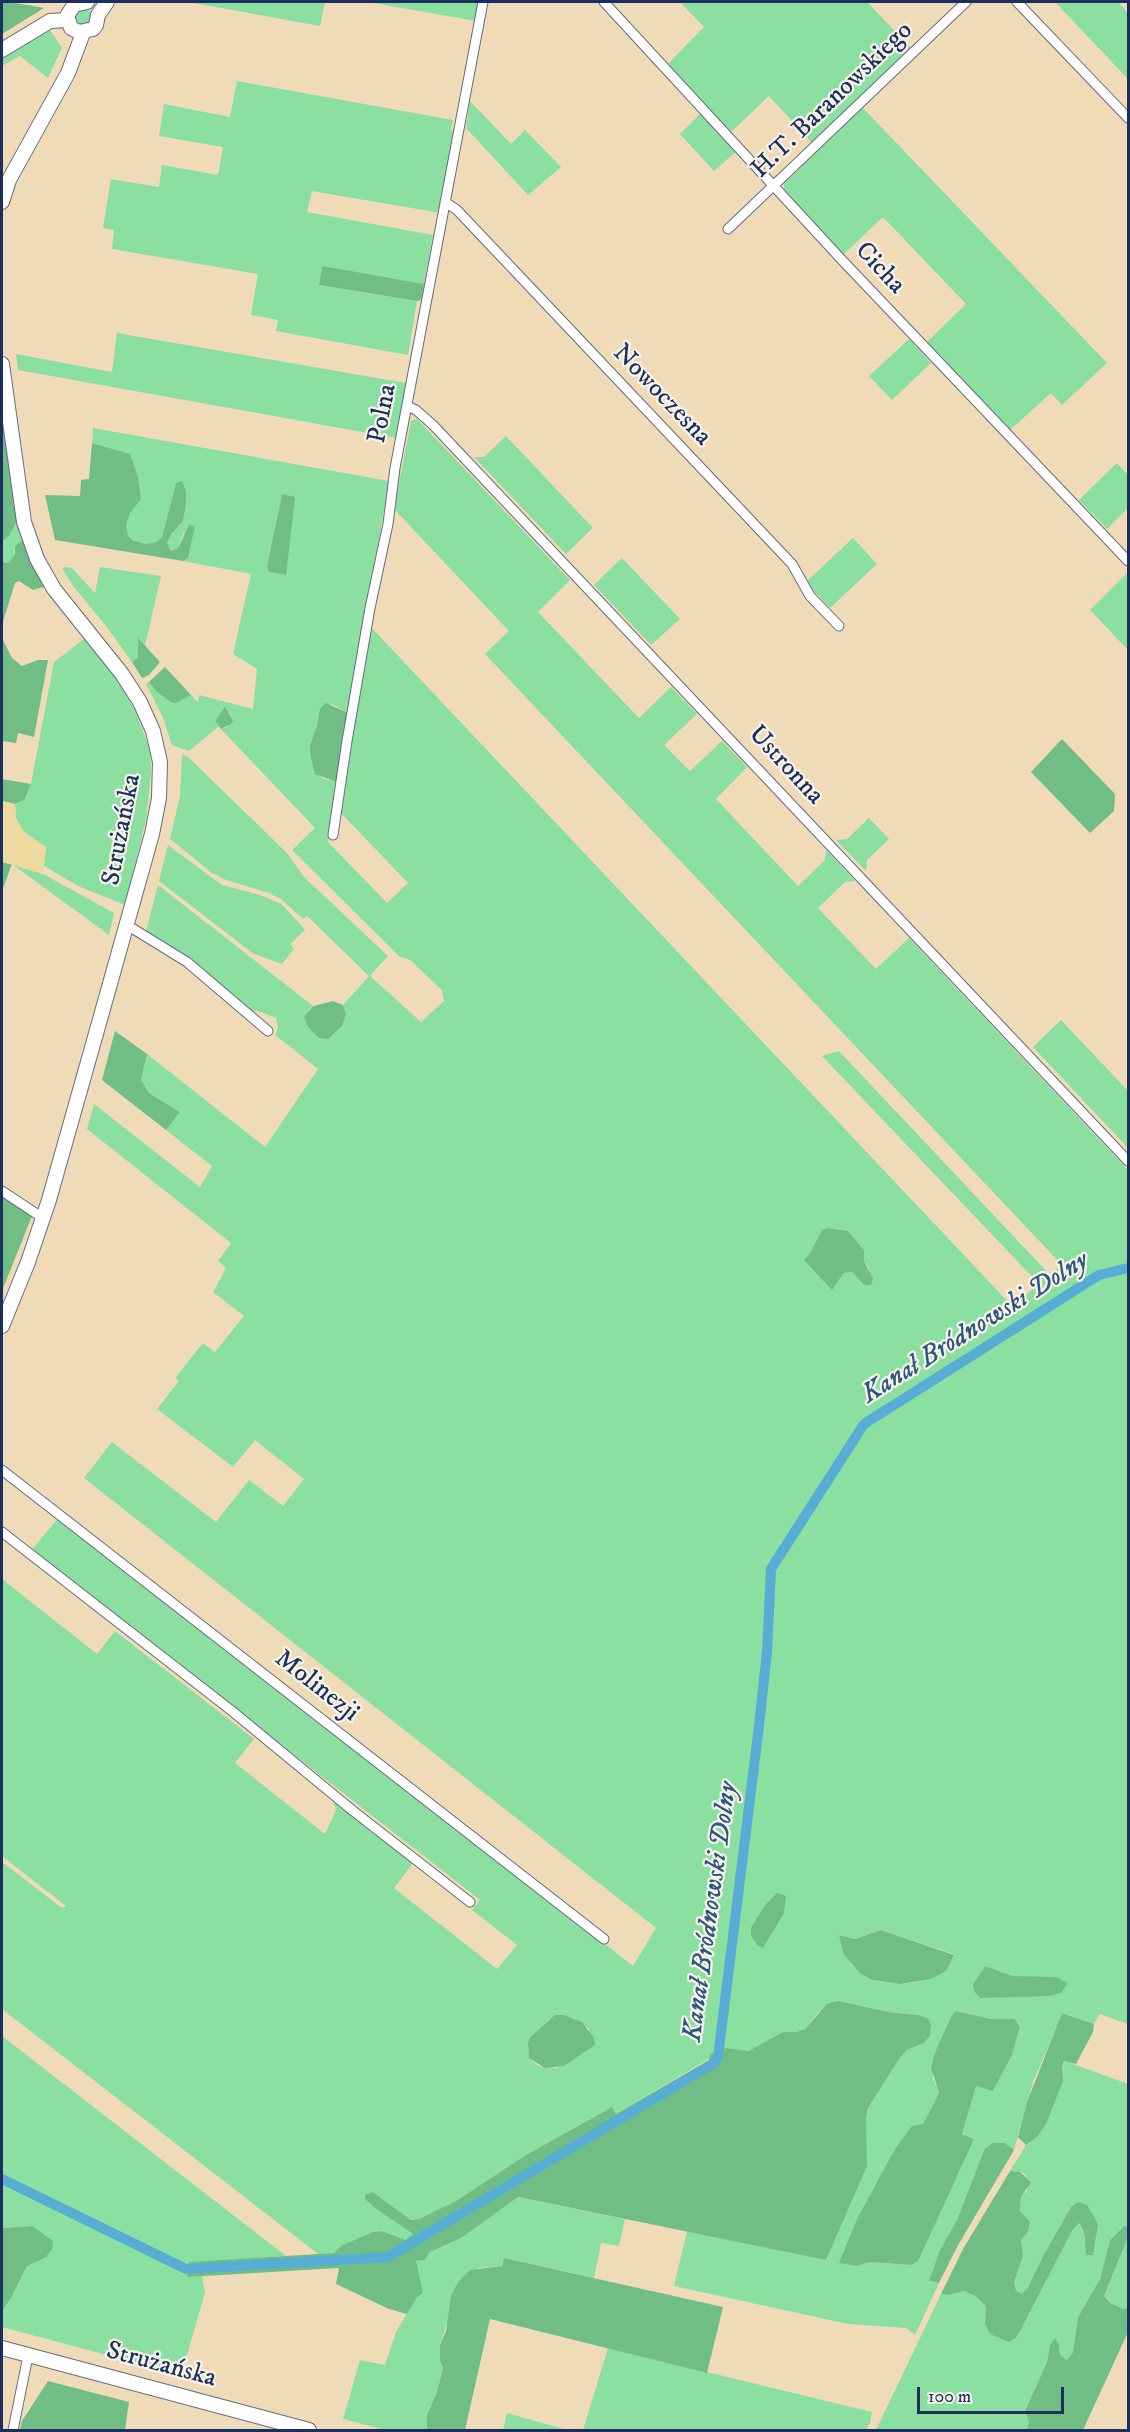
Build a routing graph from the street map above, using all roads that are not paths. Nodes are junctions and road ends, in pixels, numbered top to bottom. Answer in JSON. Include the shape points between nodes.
{"nodes":[{"id":1,"x":87,"y":2,"type":"edge"},
{"id":2,"x":107,"y":2,"type":"edge"},
{"id":3,"x":483,"y":2,"type":"edge"},
{"id":4,"x":604,"y":2,"type":"edge"},
{"id":5,"x":966,"y":2,"type":"edge"},
{"id":6,"x":1017,"y":2,"type":"edge"},
{"id":7,"x":98,"y":15,"type":"junction"},
{"id":8,"x":67,"y":20,"type":"junction"},
{"id":9,"x":83,"y":33,"type":"junction"},
{"id":10,"x":2,"y":50,"type":"edge"},
{"id":11,"x":1128,"y":118,"type":"edge"},
{"id":12,"x":774,"y":186,"type":"junction"},
{"id":13,"x":2,"y":202,"type":"edge"},
{"id":14,"x":445,"y":202,"type":"junction"},
{"id":15,"x":728,"y":229,"type":"dead end"},
{"id":16,"x":2,"y":364,"type":"edge"},
{"id":17,"x":407,"y":406,"type":"junction"},
{"id":18,"x":1128,"y":561,"type":"edge"},
{"id":19,"x":838,"y":626,"type":"dead end"},
{"id":20,"x":333,"y":835,"type":"dead end"},
{"id":21,"x":127,"y":925,"type":"junction"},
{"id":22,"x":268,"y":1031,"type":"dead end"},
{"id":23,"x":1128,"y":1161,"type":"edge"},
{"id":24,"x":2,"y":1191,"type":"edge"},
{"id":25,"x":43,"y":1218,"type":"junction"},
{"id":26,"x":2,"y":1326,"type":"edge"},
{"id":27,"x":2,"y":1470,"type":"edge"},
{"id":28,"x":2,"y":1532,"type":"edge"},
{"id":29,"x":470,"y":1902,"type":"dead end"},
{"id":30,"x":604,"y":1939,"type":"dead end"},
{"id":31,"x":2,"y":2348,"type":"edge"},
{"id":32,"x":28,"y":2356,"type":"junction"},
{"id":33,"x":13,"y":2430,"type":"edge"},
{"id":34,"x":309,"y":2430,"type":"edge"}],
"edges":[{"from":1,"to":7,"type":"main road"},
{"from":1,"to":8,"type":"main road","via":[[71,8]]},
{"from":2,"to":7,"type":"main road"},
{"from":3,"to":14,"type":"street","name":"Polna"},
{"from":4,"to":12,"type":"street","name":"Cicha"},
{"from":5,"to":12,"type":"street","name":"H.T. Baranowskiego"},
{"from":6,"to":11,"type":"street"},
{"from":7,"to":9,"type":"main road","via":[[96,25]]},
{"from":8,"to":9,"type":"main road","via":[[71,28]]},
{"from":8,"to":10,"type":"main road","via":[[50,21]]},
{"from":9,"to":13,"type":"main road","via":[[68,73],[9,180]]},
{"from":12,"to":15,"type":"street","name":"H.T. Baranowskiego"},
{"from":12,"to":18,"type":"street","name":"Cicha"},
{"from":14,"to":17,"type":"street","name":"Polna"},
{"from":14,"to":19,"type":"street","name":"Nowoczesna","via":[[457,210],[792,564],[810,596]]},
{"from":16,"to":21,"type":"main road","name":"Strużańska","via":[[24,522],[37,558],[54,589],[140,702],[153,731],[160,762],[152,834]]},
{"from":17,"to":20,"type":"street","name":"Polna"},
{"from":17,"to":23,"type":"street","name":"Ustronna","via":[[433,425]]},
{"from":21,"to":22,"type":"street","via":[[187,962]]},
{"from":21,"to":25,"type":"main road","name":"Strużańska"},
{"from":24,"to":25,"type":"street"},
{"from":25,"to":26,"type":"main road","name":"Strużańska"},
{"from":27,"to":30,"type":"street","name":"Molinezji"},
{"from":28,"to":29,"type":"street"},
{"from":31,"to":32,"type":"main road","name":"Strużańska"},
{"from":32,"to":33,"type":"street"},
{"from":32,"to":34,"type":"main road","name":"Strużańska"}]}
